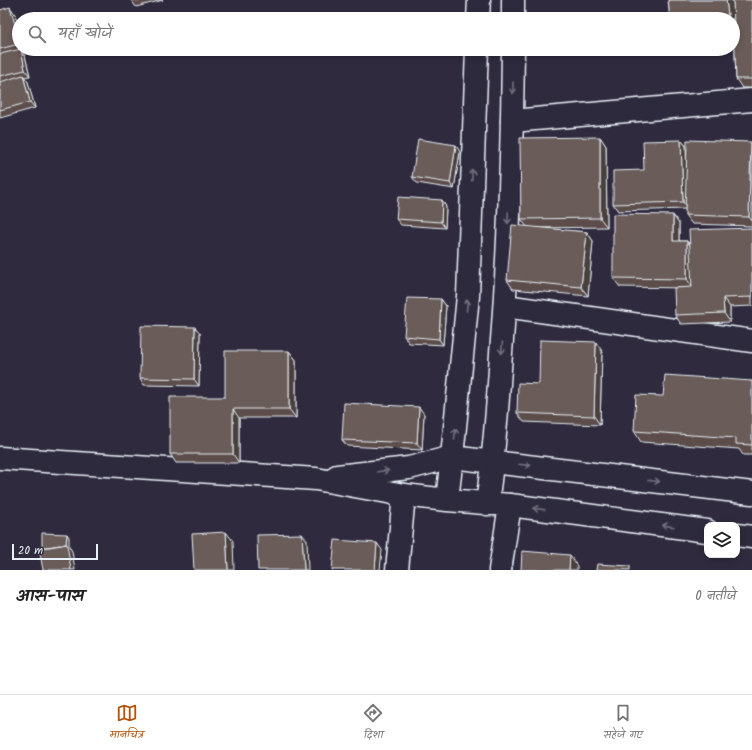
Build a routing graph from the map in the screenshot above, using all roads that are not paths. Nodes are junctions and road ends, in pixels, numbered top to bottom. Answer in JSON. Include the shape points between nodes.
{"nodes":[{"id":1,"x":479,"y":0,"type":"edge"},
{"id":2,"x":513,"y":0,"type":"edge"},
{"id":3,"x":478,"y":12,"type":"edge"},
{"id":4,"x":513,"y":12,"type":"edge"},
{"id":5,"x":477,"y":56,"type":"edge"},
{"id":6,"x":513,"y":56,"type":"edge"},
{"id":7,"x":752,"y":100,"type":"edge"},
{"id":8,"x":512,"y":121,"type":"junction"},
{"id":9,"x":505,"y":306,"type":"junction"},
{"id":10,"x":752,"y":341,"type":"edge"},
{"id":11,"x":452,"y":456,"type":"junction"},
{"id":12,"x":0,"y":458,"type":"edge"},
{"id":13,"x":493,"y":461,"type":"junction"},
{"id":14,"x":316,"y":478,"type":"junction"},
{"id":15,"x":752,"y":493,"type":"edge"},
{"id":16,"x":404,"y":495,"type":"junction"},
{"id":17,"x":447,"y":500,"type":"junction"},
{"id":18,"x":487,"y":504,"type":"junction"},
{"id":19,"x":510,"y":505,"type":"junction"},
{"id":20,"x":704,"y":531,"type":"edge"},
{"id":21,"x":740,"y":535,"type":"edge"},
{"id":22,"x":752,"y":537,"type":"edge"},
{"id":23,"x":397,"y":570,"type":"edge"},
{"id":24,"x":500,"y":570,"type":"edge"}],
"edges":[{"from":1,"to":3,"type":"street"},
{"from":2,"to":4,"type":"street"},
{"from":11,"to":5,"type":"street","one_way":true,"via":[[468,296]]},
{"from":6,"to":8,"type":"street","one_way":true},
{"from":7,"to":8,"type":"street"},
{"from":8,"to":9,"type":"street","one_way":true},
{"from":9,"to":10,"type":"street"},
{"from":9,"to":13,"type":"street","one_way":true},
{"from":11,"to":13,"type":"street"},
{"from":14,"to":11,"type":"street","one_way":true,"via":[[409,468]]},
{"from":11,"to":17,"type":"street"},
{"from":12,"to":14,"type":"street"},
{"from":13,"to":15,"type":"street","one_way":true},
{"from":13,"to":18,"type":"street"},
{"from":14,"to":16,"type":"street"},
{"from":16,"to":17,"type":"street"},
{"from":16,"to":23,"type":"street"},
{"from":17,"to":18,"type":"street"},
{"from":18,"to":19,"type":"street"},
{"from":20,"to":19,"type":"street","one_way":true},
{"from":19,"to":24,"type":"street"},
{"from":21,"to":22,"type":"street"}]}
